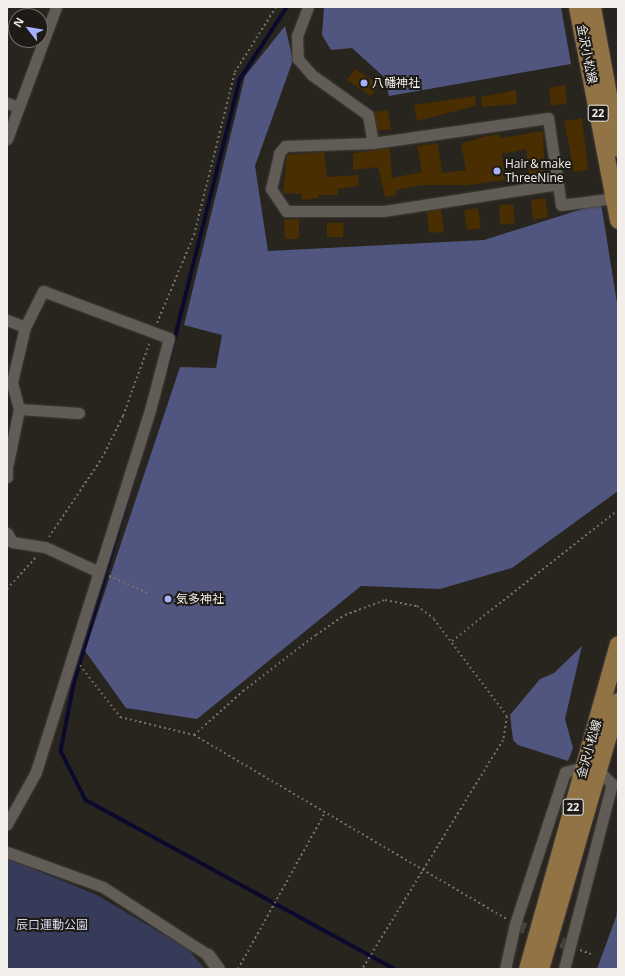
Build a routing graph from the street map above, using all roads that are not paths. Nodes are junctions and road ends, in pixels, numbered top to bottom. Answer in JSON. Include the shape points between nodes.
{"nodes":[{"id":1,"x":56,"y":7,"type":"edge"},
{"id":2,"x":308,"y":7,"type":"edge"},
{"id":3,"x":577,"y":7,"type":"edge"},
{"id":4,"x":592,"y":7,"type":"edge"},
{"id":5,"x":7,"y":103,"type":"edge"},
{"id":6,"x":18,"y":107,"type":"junction"},
{"id":7,"x":7,"y":139,"type":"edge"},
{"id":8,"x":373,"y":143,"type":"junction"},
{"id":9,"x":618,"y":148,"type":"edge"},
{"id":10,"x":558,"y":184,"type":"junction"},
{"id":11,"x":614,"y":198,"type":"junction"},
{"id":12,"x":618,"y":220,"type":"edge"},
{"id":13,"x":7,"y":320,"type":"edge"},
{"id":14,"x":25,"y":327,"type":"junction"},
{"id":15,"x":9,"y":382,"type":"edge"},
{"id":16,"x":19,"y":408,"type":"junction"},
{"id":17,"x":80,"y":413,"type":"dead end"},
{"id":18,"x":8,"y":463,"type":"edge"},
{"id":19,"x":7,"y":477,"type":"edge"},
{"id":20,"x":7,"y":533,"type":"edge"},
{"id":21,"x":97,"y":571,"type":"junction"},
{"id":22,"x":618,"y":644,"type":"edge"},
{"id":23,"x":618,"y":701,"type":"edge"},
{"id":24,"x":591,"y":768,"type":"junction"},
{"id":25,"x":7,"y":824,"type":"edge"},
{"id":26,"x":7,"y":852,"type":"edge"},
{"id":27,"x":208,"y":955,"type":"joint"},
{"id":28,"x":218,"y":969,"type":"edge"},
{"id":29,"x":505,"y":969,"type":"edge"},
{"id":30,"x":527,"y":969,"type":"edge"},
{"id":31,"x":540,"y":969,"type":"edge"},
{"id":32,"x":564,"y":969,"type":"edge"}],
"edges":[{"from":1,"to":6,"type":"street"},
{"from":2,"to":8,"type":"street","via":[[297,36],[298,59],[312,75],[368,115]]},
{"from":3,"to":11,"type":"main road","name":"金沢小松線","number":"22"},
{"from":4,"to":9,"type":"main road","name":"金沢小松線","number":"22"},
{"from":5,"to":6,"type":"street"},
{"from":6,"to":7,"type":"street"},
{"from":8,"to":10,"type":"street","via":[[548,118]]},
{"from":8,"to":10,"type":"street","via":[[286,146],[279,153],[271,189],[286,210],[383,211]]},
{"from":10,"to":11,"type":"street","via":[[561,205]]},
{"from":11,"to":12,"type":"main road","name":"金沢小松線","number":"22"},
{"from":13,"to":14,"type":"street"},
{"from":14,"to":15,"type":"street"},
{"from":14,"to":21,"type":"street","via":[[43,291],[169,338],[109,542]]},
{"from":15,"to":16,"type":"street"},
{"from":16,"to":17,"type":"street"},
{"from":16,"to":18,"type":"street"},
{"from":18,"to":19,"type":"street"},
{"from":20,"to":21,"type":"street","via":[[12,542],[45,547]]},
{"from":21,"to":25,"type":"street","via":[[36,772]]},
{"from":22,"to":24,"type":"main road","name":"金沢小松線","number":"22"},
{"from":23,"to":24,"type":"main road","name":"金沢小松線","number":"22"},
{"from":24,"to":29,"type":"street","via":[[565,772],[515,924]]},
{"from":24,"to":30,"type":"main road","name":"金沢小松線","number":"22"},
{"from":24,"to":31,"type":"main road","name":"金沢小松線","number":"22"},
{"from":24,"to":32,"type":"street","via":[[612,784]]},
{"from":26,"to":27,"type":"street","via":[[103,887]]},
{"from":27,"to":28,"type":"street"}]}
